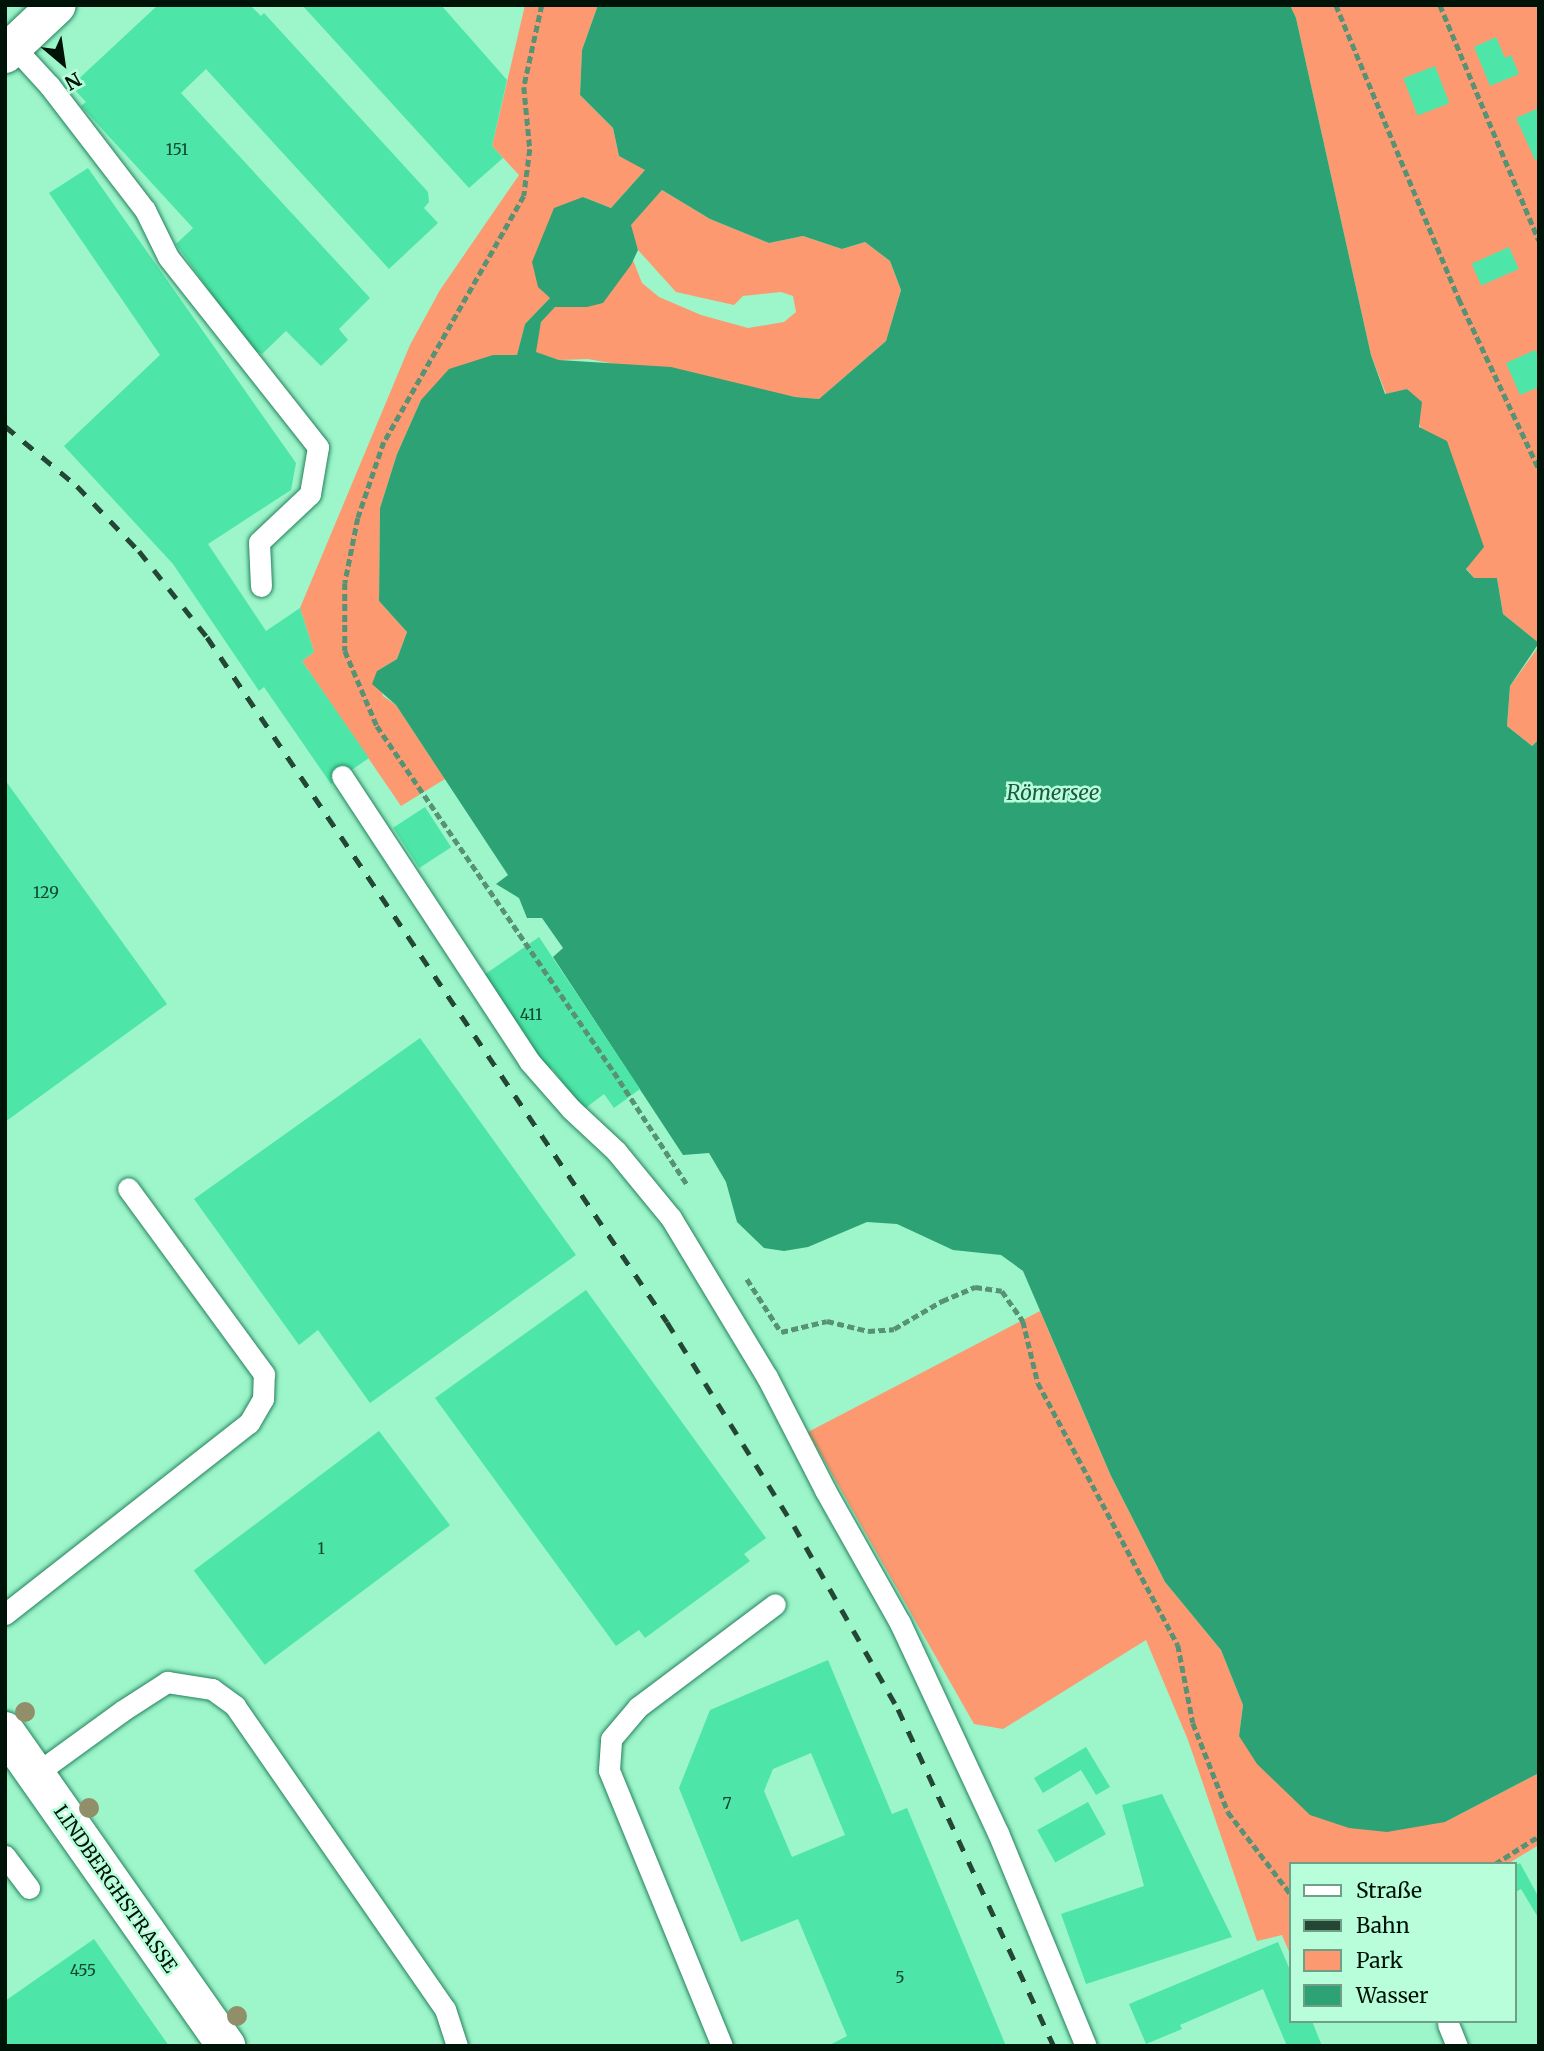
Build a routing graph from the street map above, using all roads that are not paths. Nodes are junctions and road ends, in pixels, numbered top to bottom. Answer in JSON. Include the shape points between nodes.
{"nodes":[{"id":1,"x":57,"y":5,"type":"edge"},
{"id":2,"x":9,"y":50,"type":"edge"},
{"id":3,"x":261,"y":586,"type":"dead end"},
{"id":4,"x":342,"y":776,"type":"dead end"},
{"id":5,"x":128,"y":1188,"type":"dead end"},
{"id":6,"x":775,"y":1604,"type":"dead end"},
{"id":7,"x":5,"y":1614,"type":"edge"},
{"id":8,"x":5,"y":1731,"type":"edge"},
{"id":9,"x":34,"y":1775,"type":"junction"},
{"id":10,"x":5,"y":1856,"type":"edge"},
{"id":11,"x":29,"y":1888,"type":"dead end"},
{"id":12,"x":1448,"y":2024,"type":"dead end"},
{"id":13,"x":226,"y":2046,"type":"edge"},
{"id":14,"x":457,"y":2046,"type":"edge"},
{"id":15,"x":722,"y":2046,"type":"edge"},
{"id":16,"x":1086,"y":2046,"type":"edge"},
{"id":17,"x":1457,"y":2046,"type":"edge"}],
"edges":[{"from":1,"to":2,"type":"street"},
{"from":2,"to":3,"type":"lane","via":[[49,85],[145,210],[168,257],[318,447],[310,494],[259,542]]},
{"from":4,"to":16,"type":"lane","via":[[529,1061],[616,1151],[671,1218],[767,1377],[900,1623],[998,1833]]},
{"from":5,"to":7,"type":"lane","via":[[264,1374],[263,1399],[250,1423]]},
{"from":6,"to":15,"type":"lane","via":[[638,1707],[611,1739],[609,1770]]},
{"from":8,"to":9,"type":"street","name":"LINDBERGHSTRASSE"},
{"from":9,"to":13,"type":"street","name":"LINDBERGHSTRASSE"},
{"from":9,"to":14,"type":"lane","via":[[167,1682],[212,1689],[235,1706],[445,2009]]},
{"from":10,"to":11,"type":"lane"},
{"from":12,"to":17,"type":"lane"}]}
